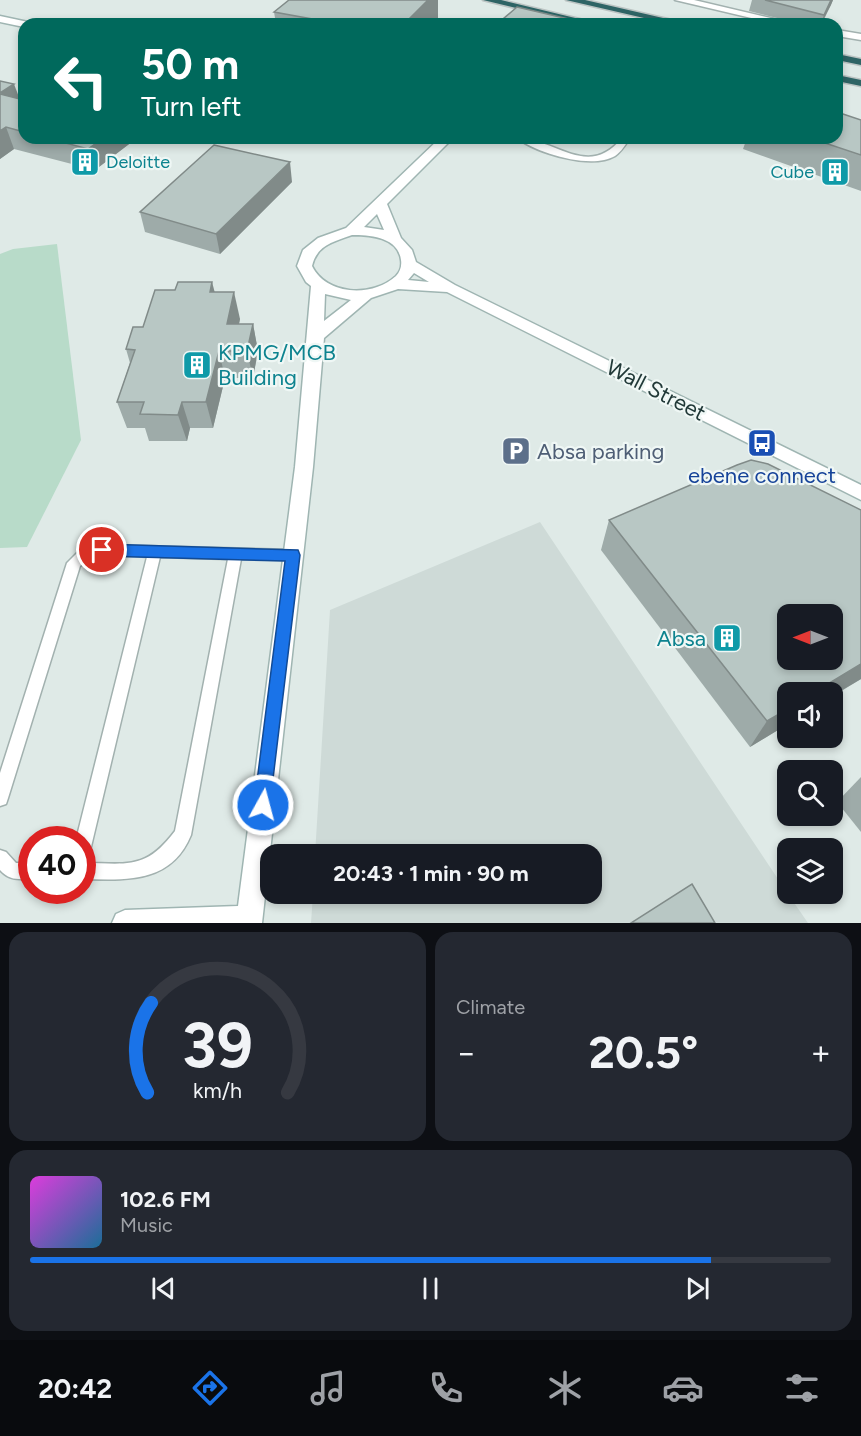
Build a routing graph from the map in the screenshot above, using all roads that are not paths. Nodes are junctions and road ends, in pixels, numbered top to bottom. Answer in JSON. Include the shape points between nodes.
{"nodes":[{"id":1,"x":488,"y":0,"type":"edge"},
{"id":2,"x":571,"y":0,"type":"edge"},
{"id":3,"x":680,"y":0,"type":"edge"},
{"id":4,"x":568,"y":18,"type":"edge"},
{"id":5,"x":656,"y":18,"type":"edge"},
{"id":6,"x":763,"y":18,"type":"edge"},
{"id":7,"x":0,"y":19,"type":"edge"},
{"id":8,"x":18,"y":23,"type":"edge"},
{"id":9,"x":843,"y":34,"type":"edge"},
{"id":10,"x":861,"y":37,"type":"edge"},
{"id":11,"x":843,"y":58,"type":"edge"},
{"id":12,"x":861,"y":62,"type":"edge"},
{"id":13,"x":843,"y":79,"type":"edge"},
{"id":14,"x":861,"y":83,"type":"edge"},
{"id":15,"x":442,"y":144,"type":"edge"},
{"id":16,"x":537,"y":144,"type":"edge"},
{"id":17,"x":621,"y":144,"type":"edge"},
{"id":18,"x":380,"y":203,"type":"junction"},
{"id":19,"x":351,"y":231,"type":"junction"},
{"id":20,"x":394,"y":238,"type":"junction"},
{"id":21,"x":410,"y":265,"type":"junction"},
{"id":22,"x":397,"y":284,"type":"junction"},
{"id":23,"x":318,"y":287,"type":"junction"},
{"id":24,"x":450,"y":288,"type":"junction"},
{"id":25,"x":366,"y":295,"type":"junction"},
{"id":26,"x":316,"y":336,"type":"junction"},
{"id":27,"x":861,"y":493,"type":"edge"},
{"id":28,"x":156,"y":551,"type":"junction"},
{"id":29,"x":236,"y":554,"type":"junction"},
{"id":30,"x":293,"y":555,"type":"junction"},
{"id":31,"x":0,"y":798,"type":"edge"},
{"id":32,"x":88,"y":826,"type":"edge"},
{"id":33,"x":0,"y":858,"type":"edge"},
{"id":34,"x":18,"y":870,"type":"edge"},
{"id":35,"x":96,"y":870,"type":"edge"},
{"id":36,"x":249,"y":921,"type":"edge"},
{"id":37,"x":125,"y":923,"type":"edge"}],
"edges":[{"from":1,"to":4,"type":"highway"},
{"from":2,"to":5,"type":"highway"},
{"from":3,"to":6,"type":"street"},
{"from":7,"to":8,"type":"street"},
{"from":9,"to":10,"type":"street"},
{"from":11,"to":12,"type":"highway"},
{"from":13,"to":14,"type":"highway"},
{"from":15,"to":18,"type":"street"},
{"from":16,"to":17,"type":"lane","via":[[573,157],[595,159],[612,155]]},
{"from":18,"to":19,"type":"street"},
{"from":18,"to":20,"type":"street"},
{"from":19,"to":20,"type":"street"},
{"from":19,"to":23,"type":"street","via":[[321,240],[304,258],[303,268]]},
{"from":20,"to":21,"type":"street","via":[[410,255]]},
{"from":21,"to":22,"type":"street"},
{"from":21,"to":24,"type":"street","name":"Wall Street"},
{"from":22,"to":24,"type":"street","name":"Wall Street"},
{"from":22,"to":25,"type":"street"},
{"from":23,"to":25,"type":"street","via":[[349,296]]},
{"from":23,"to":26,"type":"street"},
{"from":24,"to":27,"type":"street","name":"Wall Street"},
{"from":25,"to":26,"type":"street"},
{"from":26,"to":30,"type":"street"},
{"from":28,"to":29,"type":"lane"},
{"from":28,"to":31,"type":"lane","via":[[102,550],[85,554],[74,563]]},
{"from":28,"to":32,"type":"lane"},
{"from":29,"to":30,"type":"lane"},
{"from":29,"to":35,"type":"lane","via":[[183,835],[168,857],[146,870]]},
{"from":30,"to":36,"type":"street"},
{"from":33,"to":34,"type":"lane","via":[[12,870]]},
{"from":36,"to":37,"type":"street"}]}
